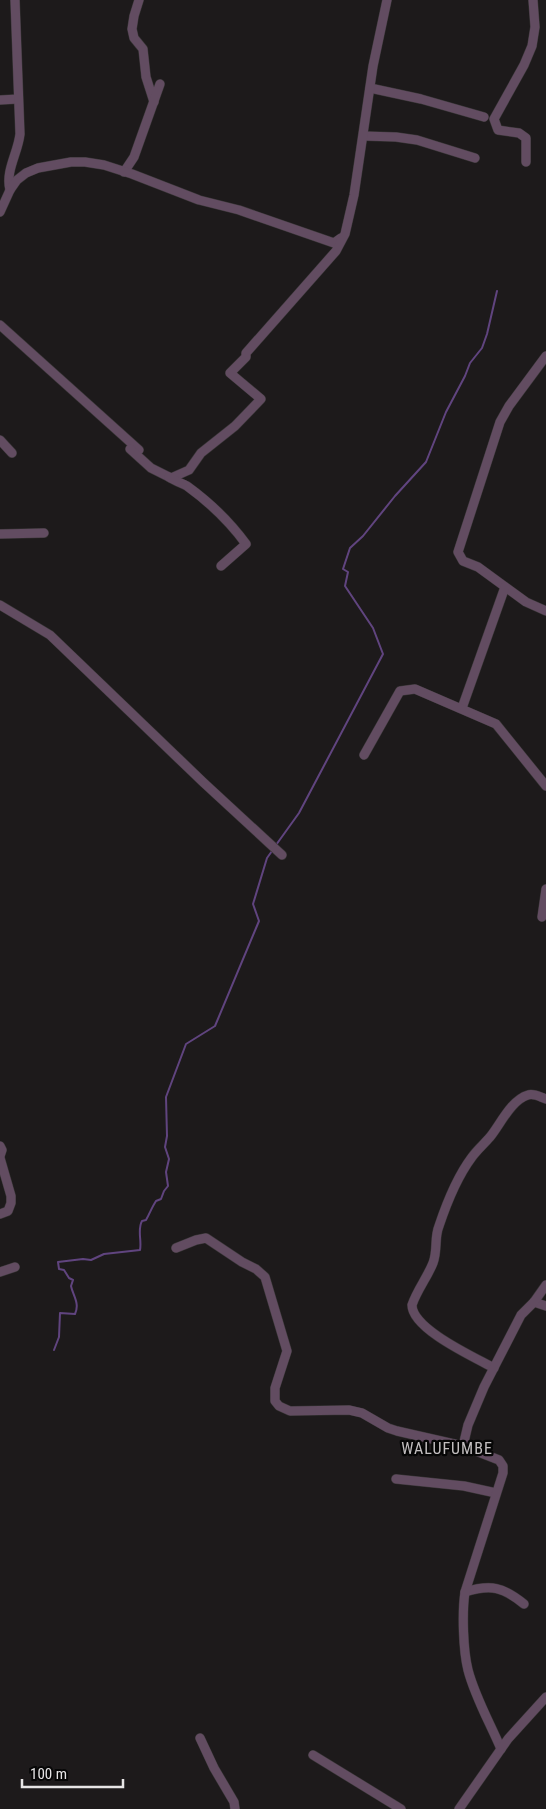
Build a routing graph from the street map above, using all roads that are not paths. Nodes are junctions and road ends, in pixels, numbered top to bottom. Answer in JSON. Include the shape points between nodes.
{"nodes":[{"id":1,"x":15,"y":0,"type":"edge"},
{"id":2,"x":139,"y":0,"type":"edge"},
{"id":3,"x":387,"y":0,"type":"edge"},
{"id":4,"x":534,"y":0,"type":"edge"},
{"id":5,"x":160,"y":84,"type":"dead end"},
{"id":6,"x":370,"y":88,"type":"junction"},
{"id":7,"x":18,"y":99,"type":"junction"},
{"id":8,"x":0,"y":100,"type":"edge"},
{"id":9,"x":154,"y":102,"type":"junction"},
{"id":10,"x":484,"y":117,"type":"dead end"},
{"id":11,"x":364,"y":136,"type":"junction"},
{"id":12,"x":475,"y":158,"type":"dead end"},
{"id":13,"x":526,"y":162,"type":"dead end"},
{"id":14,"x":124,"y":172,"type":"junction"},
{"id":15,"x":10,"y":190,"type":"junction"},
{"id":16,"x":0,"y":212,"type":"edge"},
{"id":17,"x":335,"y":247,"type":"junction"},
{"id":18,"x":0,"y":325,"type":"edge"},
{"id":19,"x":546,"y":356,"type":"edge"},
{"id":20,"x":0,"y":440,"type":"edge"},
{"id":21,"x":130,"y":448,"type":"dead end"},
{"id":22,"x":12,"y":453,"type":"dead end"},
{"id":23,"x":171,"y":478,"type":"junction"},
{"id":24,"x":44,"y":533,"type":"dead end"},
{"id":25,"x":0,"y":534,"type":"edge"},
{"id":26,"x":221,"y":566,"type":"dead end"},
{"id":27,"x":505,"y":587,"type":"junction"},
{"id":28,"x":0,"y":605,"type":"edge"},
{"id":29,"x":546,"y":611,"type":"edge"},
{"id":30,"x":462,"y":708,"type":"junction"},
{"id":31,"x":364,"y":755,"type":"dead end"},
{"id":32,"x":546,"y":786,"type":"edge"},
{"id":33,"x":282,"y":855,"type":"dead end"},
{"id":34,"x":546,"y":889,"type":"edge"},
{"id":35,"x":542,"y":917,"type":"dead end"},
{"id":36,"x":546,"y":1099,"type":"edge"},
{"id":37,"x":0,"y":1146,"type":"edge"},
{"id":38,"x":0,"y":1157,"type":"edge"},
{"id":39,"x":0,"y":1214,"type":"edge"},
{"id":40,"x":176,"y":1248,"type":"dead end"},
{"id":41,"x":15,"y":1267,"type":"dead end"},
{"id":42,"x":0,"y":1272,"type":"edge"},
{"id":43,"x":546,"y":1285,"type":"edge"},
{"id":44,"x":534,"y":1302,"type":"junction"},
{"id":45,"x":546,"y":1306,"type":"edge"},
{"id":46,"x":494,"y":1368,"type":"junction"},
{"id":47,"x":463,"y":1446,"type":"junction"},
{"id":48,"x":396,"y":1480,"type":"dead end"},
{"id":49,"x":496,"y":1493,"type":"junction"},
{"id":50,"x":465,"y":1592,"type":"junction"},
{"id":51,"x":524,"y":1604,"type":"dead end"},
{"id":52,"x":546,"y":1698,"type":"edge"},
{"id":53,"x":200,"y":1738,"type":"dead end"},
{"id":54,"x":500,"y":1749,"type":"junction"},
{"id":55,"x":313,"y":1755,"type":"dead end"},
{"id":56,"x":235,"y":1809,"type":"edge"},
{"id":57,"x":401,"y":1809,"type":"edge"},
{"id":58,"x":459,"y":1809,"type":"edge"}],
"edges":[{"from":1,"to":7,"type":"street"},
{"from":2,"to":9,"type":"street","via":[[132,29],[134,38],[144,49],[146,77]]},
{"from":3,"to":6,"type":"street"},
{"from":4,"to":13,"type":"street","via":[[532,46],[494,119],[498,130],[519,133],[526,138]]},
{"from":5,"to":9,"type":"street"},
{"from":6,"to":10,"type":"street"},
{"from":6,"to":11,"type":"street"},
{"from":7,"to":8,"type":"street"},
{"from":7,"to":15,"type":"street","via":[[20,134],[8,177]]},
{"from":9,"to":14,"type":"street","via":[[134,158]]},
{"from":11,"to":12,"type":"street","via":[[417,140]]},
{"from":11,"to":17,"type":"street","via":[[345,234]]},
{"from":14,"to":15,"type":"street","via":[[104,165],[71,162],[26,173]]},
{"from":14,"to":17,"type":"street","via":[[199,200],[239,210]]},
{"from":15,"to":16,"type":"street"},
{"from":17,"to":23,"type":"street","via":[[230,373],[261,399],[235,426],[201,453],[190,470]]},
{"from":18,"to":23,"type":"street"},
{"from":19,"to":27,"type":"street","via":[[500,422],[458,552],[463,561],[478,567]]},
{"from":20,"to":22,"type":"street"},
{"from":21,"to":23,"type":"street","via":[[151,468]]},
{"from":23,"to":26,"type":"street","via":[[207,502],[246,544]]},
{"from":24,"to":25,"type":"street"},
{"from":27,"to":29,"type":"street"},
{"from":27,"to":30,"type":"street"},
{"from":28,"to":33,"type":"street","via":[[50,634]]},
{"from":30,"to":31,"type":"street","via":[[415,689],[400,691]]},
{"from":30,"to":32,"type":"street","via":[[496,724]]},
{"from":34,"to":35,"type":"street"},
{"from":36,"to":46,"type":"street","via":[[529,1094],[520,1099],[468,1163],[438,1227],[435,1256],[412,1305],[416,1318],[426,1328]]},
{"from":37,"to":38,"type":"street"},
{"from":38,"to":39,"type":"street","via":[[11,1203],[8,1210]]},
{"from":40,"to":47,"type":"street","via":[[206,1238],[265,1277],[287,1351],[275,1388],[275,1401],[279,1406],[304,1412],[349,1410],[397,1431]]},
{"from":41,"to":42,"type":"street"},
{"from":43,"to":44,"type":"street"},
{"from":44,"to":45,"type":"street"},
{"from":44,"to":46,"type":"street","via":[[521,1315]]},
{"from":46,"to":47,"type":"street","via":[[474,1407]]},
{"from":47,"to":49,"type":"street","via":[[502,1463],[504,1470]]},
{"from":48,"to":49,"type":"street","via":[[464,1486]]},
{"from":49,"to":50,"type":"street"},
{"from":50,"to":51,"type":"street","via":[[496,1588]]},
{"from":50,"to":54,"type":"street","via":[[468,1671]]},
{"from":52,"to":54,"type":"street"},
{"from":53,"to":56,"type":"street"},
{"from":54,"to":58,"type":"street"},
{"from":55,"to":57,"type":"street"}]}
